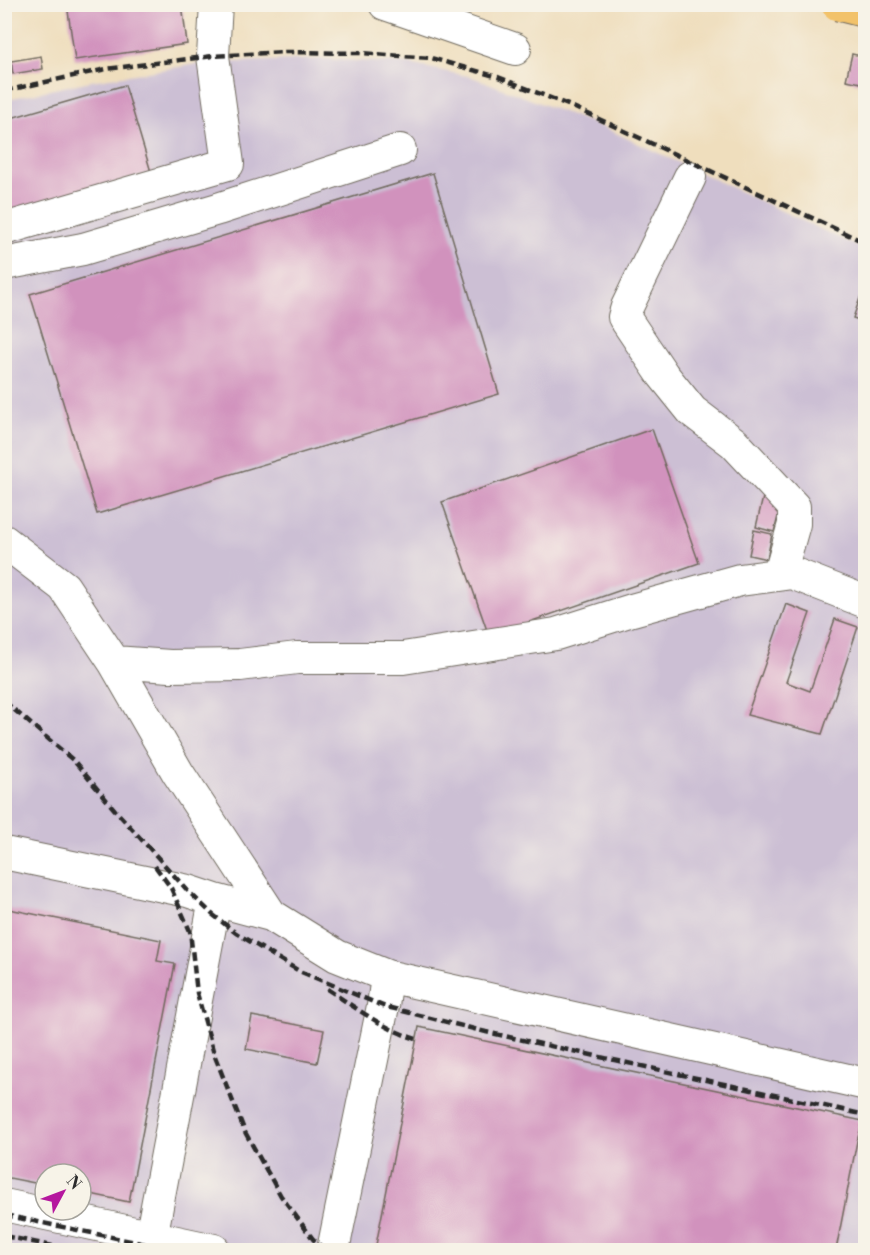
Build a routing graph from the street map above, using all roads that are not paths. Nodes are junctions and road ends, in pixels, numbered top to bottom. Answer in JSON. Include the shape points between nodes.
{"nodes":[{"id":1,"x":216,"y":4,"type":"edge"},
{"id":2,"x":385,"y":4,"type":"edge"},
{"id":3,"x":838,"y":4,"type":"edge"},
{"id":4,"x":866,"y":11,"type":"edge"},
{"id":5,"x":515,"y":49,"type":"dead end"},
{"id":6,"x":400,"y":150,"type":"dead end"},
{"id":7,"x":690,"y":177,"type":"dead end"},
{"id":8,"x":4,"y":229,"type":"edge"},
{"id":9,"x":4,"y":264,"type":"edge"},
{"id":10,"x":4,"y":541,"type":"edge"},
{"id":11,"x":780,"y":574,"type":"junction"},
{"id":12,"x":866,"y":602,"type":"edge"},
{"id":13,"x":114,"y":662,"type":"junction"},
{"id":14,"x":4,"y":853,"type":"edge"},
{"id":15,"x":215,"y":900,"type":"junction"},
{"id":16,"x":271,"y":915,"type":"junction"},
{"id":17,"x":387,"y":976,"type":"junction"},
{"id":18,"x":866,"y":1084,"type":"edge"},
{"id":19,"x":4,"y":1205,"type":"edge"},
{"id":20,"x":151,"y":1238,"type":"junction"},
{"id":21,"x":214,"y":1251,"type":"edge"},
{"id":22,"x":333,"y":1251,"type":"edge"}],
"edges":[{"from":1,"to":8,"type":"lane","via":[[213,56],[228,164]]},
{"from":2,"to":5,"type":"lane"},
{"from":3,"to":4,"type":"highway","bridge":true},
{"from":6,"to":9,"type":"lane","via":[[83,249]]},
{"from":7,"to":11,"type":"lane","via":[[624,317],[692,411],[734,444],[794,507],[794,524]]},
{"from":10,"to":13,"type":"lane","via":[[64,587]]},
{"from":11,"to":12,"type":"lane","via":[[792,573]]},
{"from":11,"to":13,"type":"lane","via":[[740,580],[556,634],[403,658],[297,658],[240,665],[170,666]]},
{"from":13,"to":16,"type":"lane","via":[[178,772]]},
{"from":14,"to":15,"type":"lane"},
{"from":15,"to":16,"type":"lane"},
{"from":15,"to":20,"type":"lane"},
{"from":16,"to":17,"type":"lane","via":[[337,956]]},
{"from":17,"to":18,"type":"lane"},
{"from":17,"to":22,"type":"lane"},
{"from":19,"to":20,"type":"lane"},
{"from":20,"to":21,"type":"lane"}]}
